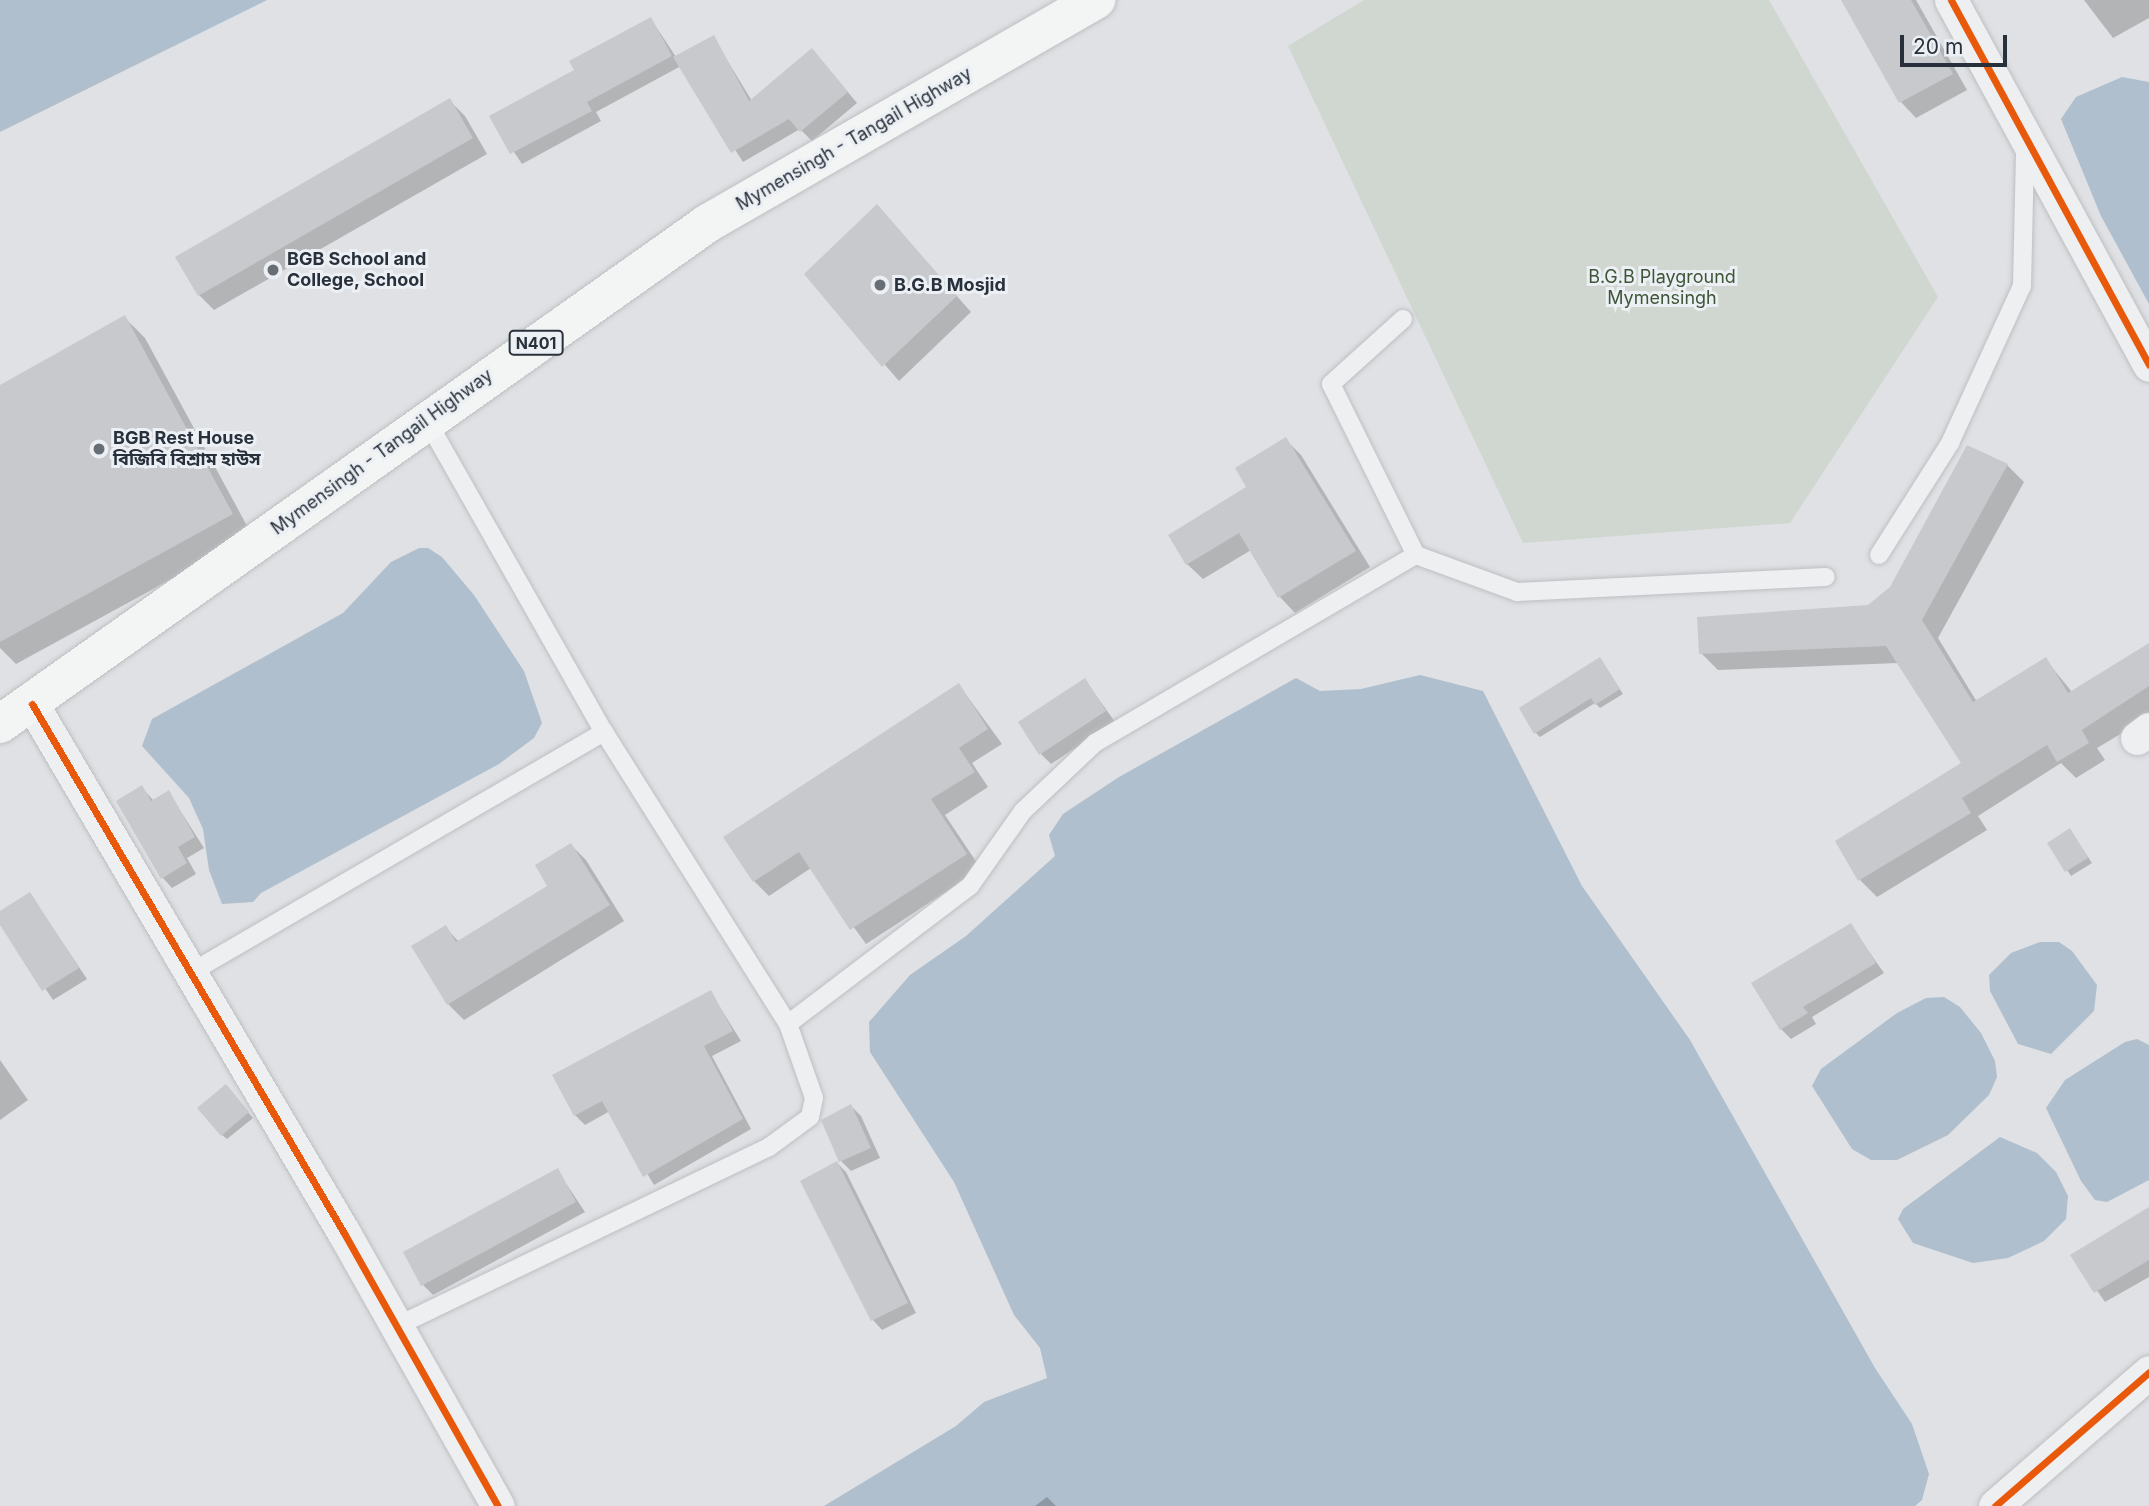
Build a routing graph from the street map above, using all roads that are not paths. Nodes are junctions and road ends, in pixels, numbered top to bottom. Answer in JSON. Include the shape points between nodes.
{"nodes":[{"id":1,"x":1096,"y":0,"type":"edge"},
{"id":2,"x":1951,"y":0,"type":"edge"},
{"id":3,"x":2025,"y":135,"type":"junction"},
{"id":4,"x":1404,"y":319,"type":"dead end"},
{"id":5,"x":2149,"y":365,"type":"edge"},
{"id":6,"x":426,"y":419,"type":"junction"},
{"id":7,"x":1416,"y":555,"type":"junction"},
{"id":8,"x":1879,"y":555,"type":"dead end"},
{"id":9,"x":1826,"y":577,"type":"dead end"},
{"id":10,"x":32,"y":704,"type":"junction"},
{"id":11,"x":0,"y":724,"type":"edge"},
{"id":12,"x":604,"y":732,"type":"junction"},
{"id":13,"x":190,"y":973,"type":"junction"},
{"id":14,"x":788,"y":1024,"type":"junction"},
{"id":15,"x":395,"y":1327,"type":"junction"},
{"id":16,"x":2149,"y":1372,"type":"edge"},
{"id":17,"x":2010,"y":1500,"type":"edge"},
{"id":18,"x":498,"y":1506,"type":"edge"}],
"edges":[{"from":1,"to":6,"type":"highway","name":"Mymensingh - Tangail Highway","number":"N401","via":[[708,223]]},
{"from":2,"to":3,"type":"street"},
{"from":3,"to":5,"type":"street"},
{"from":3,"to":8,"type":"lane","via":[[2022,286],[1950,443]]},
{"from":4,"to":7,"type":"lane","via":[[1331,384]]},
{"from":6,"to":10,"type":"highway","name":"Mymensingh - Tangail Highway","number":"N401"},
{"from":6,"to":12,"type":"lane"},
{"from":7,"to":9,"type":"lane","via":[[1517,592]]},
{"from":7,"to":14,"type":"lane","via":[[1095,743],[1023,811],[970,886]]},
{"from":10,"to":11,"type":"highway","name":"Mymensingh - Tangail Highway","number":"N401"},
{"from":10,"to":13,"type":"street"},
{"from":12,"to":13,"type":"lane"},
{"from":12,"to":14,"type":"lane"},
{"from":13,"to":15,"type":"street"},
{"from":14,"to":15,"type":"lane","via":[[814,1098],[810,1117],[769,1147]]},
{"from":15,"to":18,"type":"street"},
{"from":16,"to":17,"type":"street"}]}
